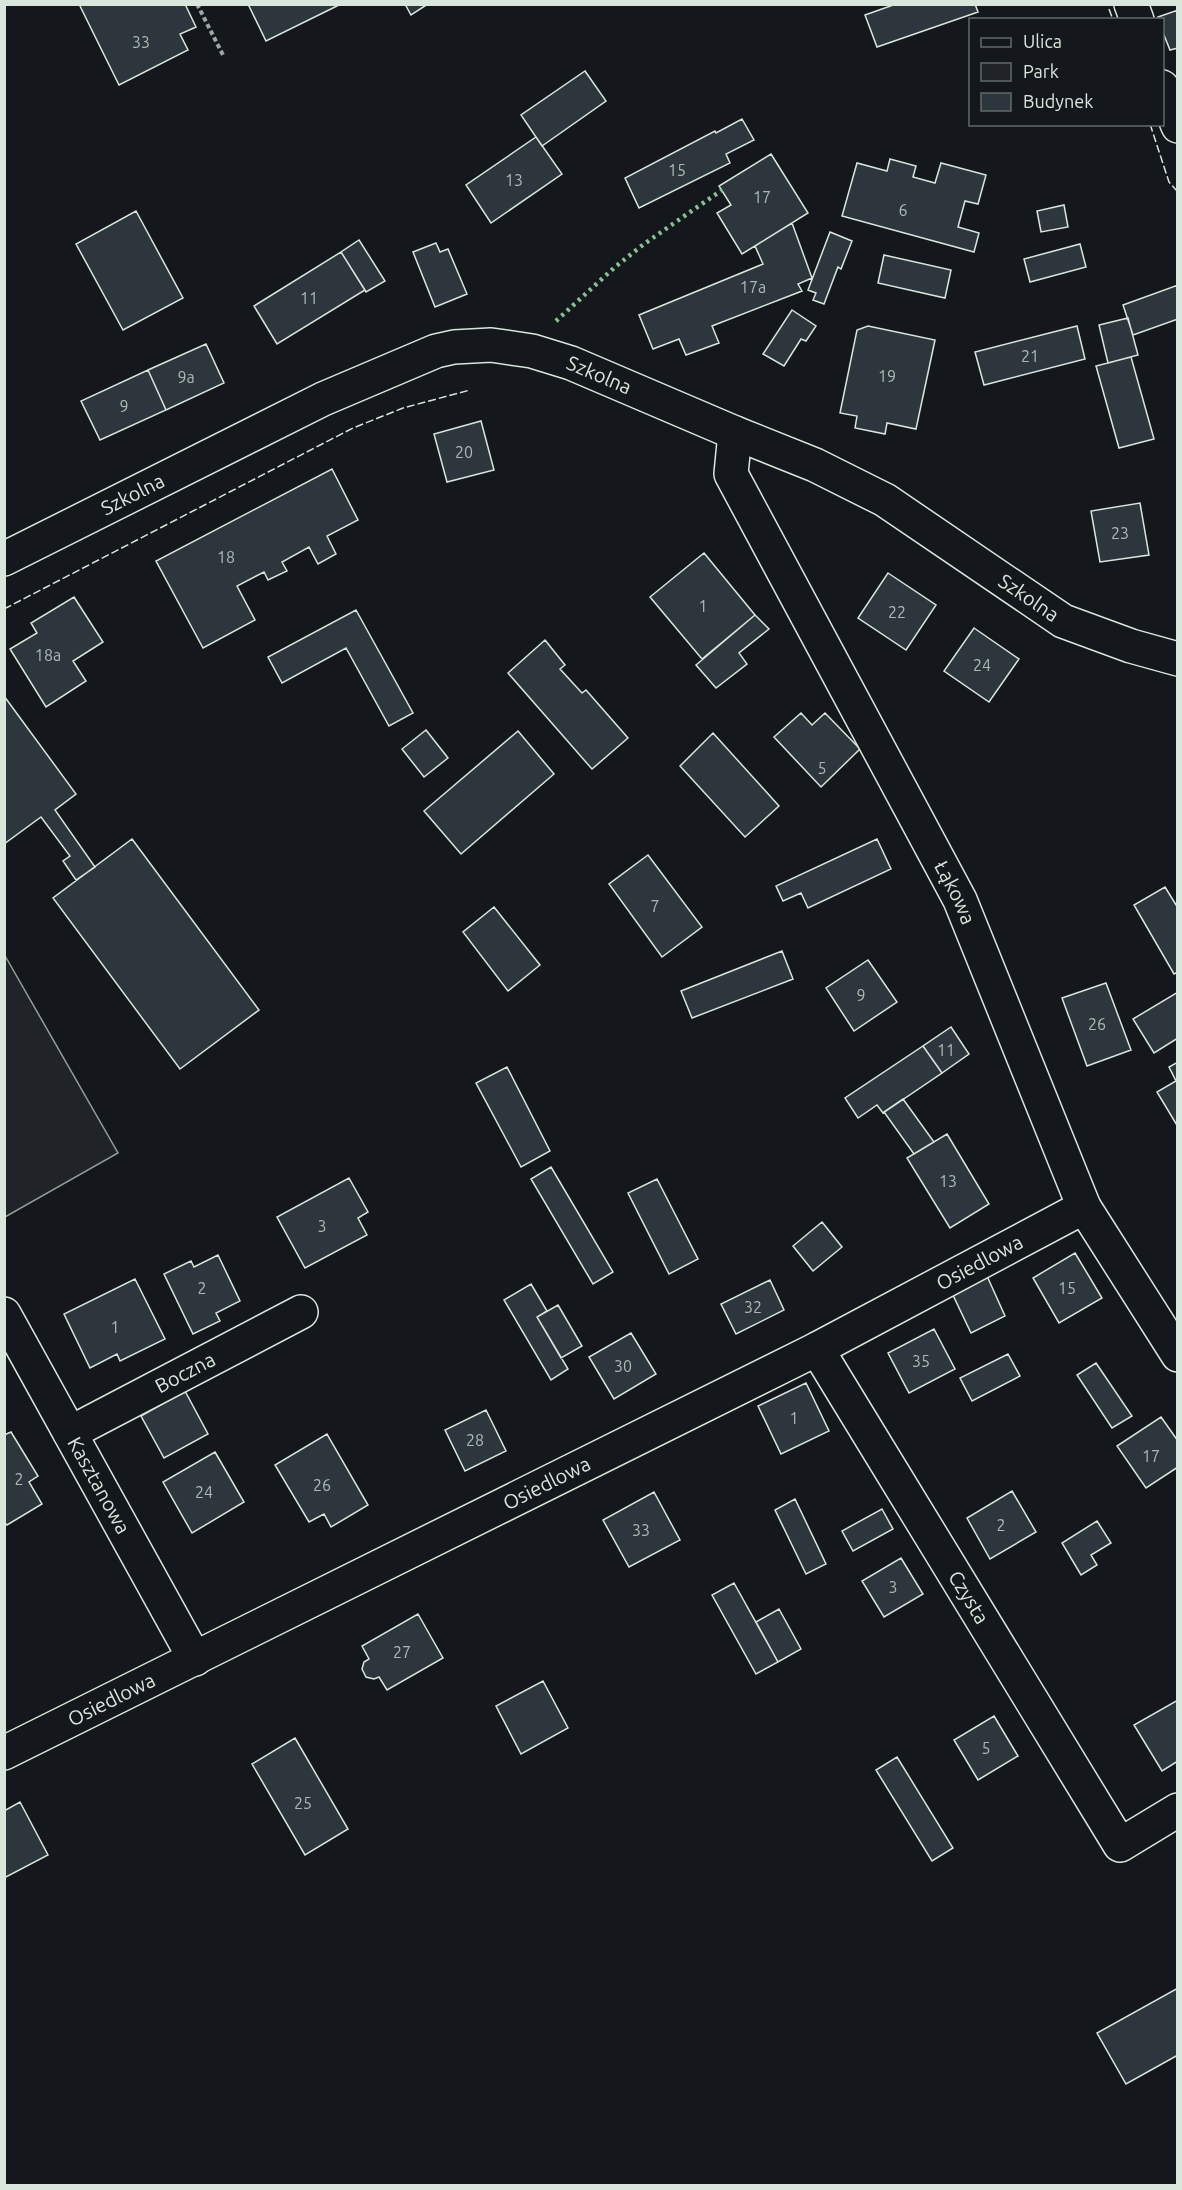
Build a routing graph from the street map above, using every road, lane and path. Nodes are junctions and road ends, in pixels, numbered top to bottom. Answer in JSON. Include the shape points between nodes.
{"nodes":[{"id":1,"x":197,"y":4,"type":"edge"},
{"id":2,"x":224,"y":57,"type":"dead end"},
{"id":3,"x":1164,"y":92,"type":"edge"},
{"id":4,"x":1178,"y":126,"type":"edge"},
{"id":5,"x":735,"y":433,"type":"junction"},
{"id":6,"x":4,"y":559,"type":"edge"},
{"id":7,"x":1178,"y":659,"type":"edge"},
{"id":8,"x":1084,"y":1207,"type":"junction"},
{"id":9,"x":301,"y":1312,"type":"dead end"},
{"id":10,"x":4,"y":1314,"type":"edge"},
{"id":11,"x":817,"y":1349,"type":"junction"},
{"id":12,"x":1178,"y":1355,"type":"edge"},
{"id":13,"x":70,"y":1433,"type":"junction"},
{"id":14,"x":195,"y":1659,"type":"junction"},
{"id":15,"x":4,"y":1753,"type":"edge"},
{"id":16,"x":1178,"y":1810,"type":"edge"}],
"edges":[{"from":1,"to":2,"type":"path"},
{"from":3,"to":4,"type":"street"},
{"from":5,"to":6,"type":"street","name":"Szkolna","via":[[542,354],[491,345],[454,346],[322,399]]},
{"from":5,"to":7,"type":"street","name":"Szkolna","via":[[815,465],[885,500],[1063,621]]},
{"from":5,"to":8,"type":"street","name":"Łąkowa","via":[[730,474],[960,900]]},
{"from":8,"to":11,"type":"street","name":"Osiedlowa"},
{"from":8,"to":12,"type":"street","name":"Łąkowa"},
{"from":9,"to":13,"type":"street","name":"Boczna"},
{"from":10,"to":13,"type":"street","name":"Kasztanowa"},
{"from":11,"to":14,"type":"street","name":"Osiedlowa"},
{"from":11,"to":16,"type":"street","name":"Czysta","via":[[1120,1845]]},
{"from":13,"to":14,"type":"street","name":"Kasztanowa"},
{"from":14,"to":15,"type":"street","name":"Osiedlowa"}]}
